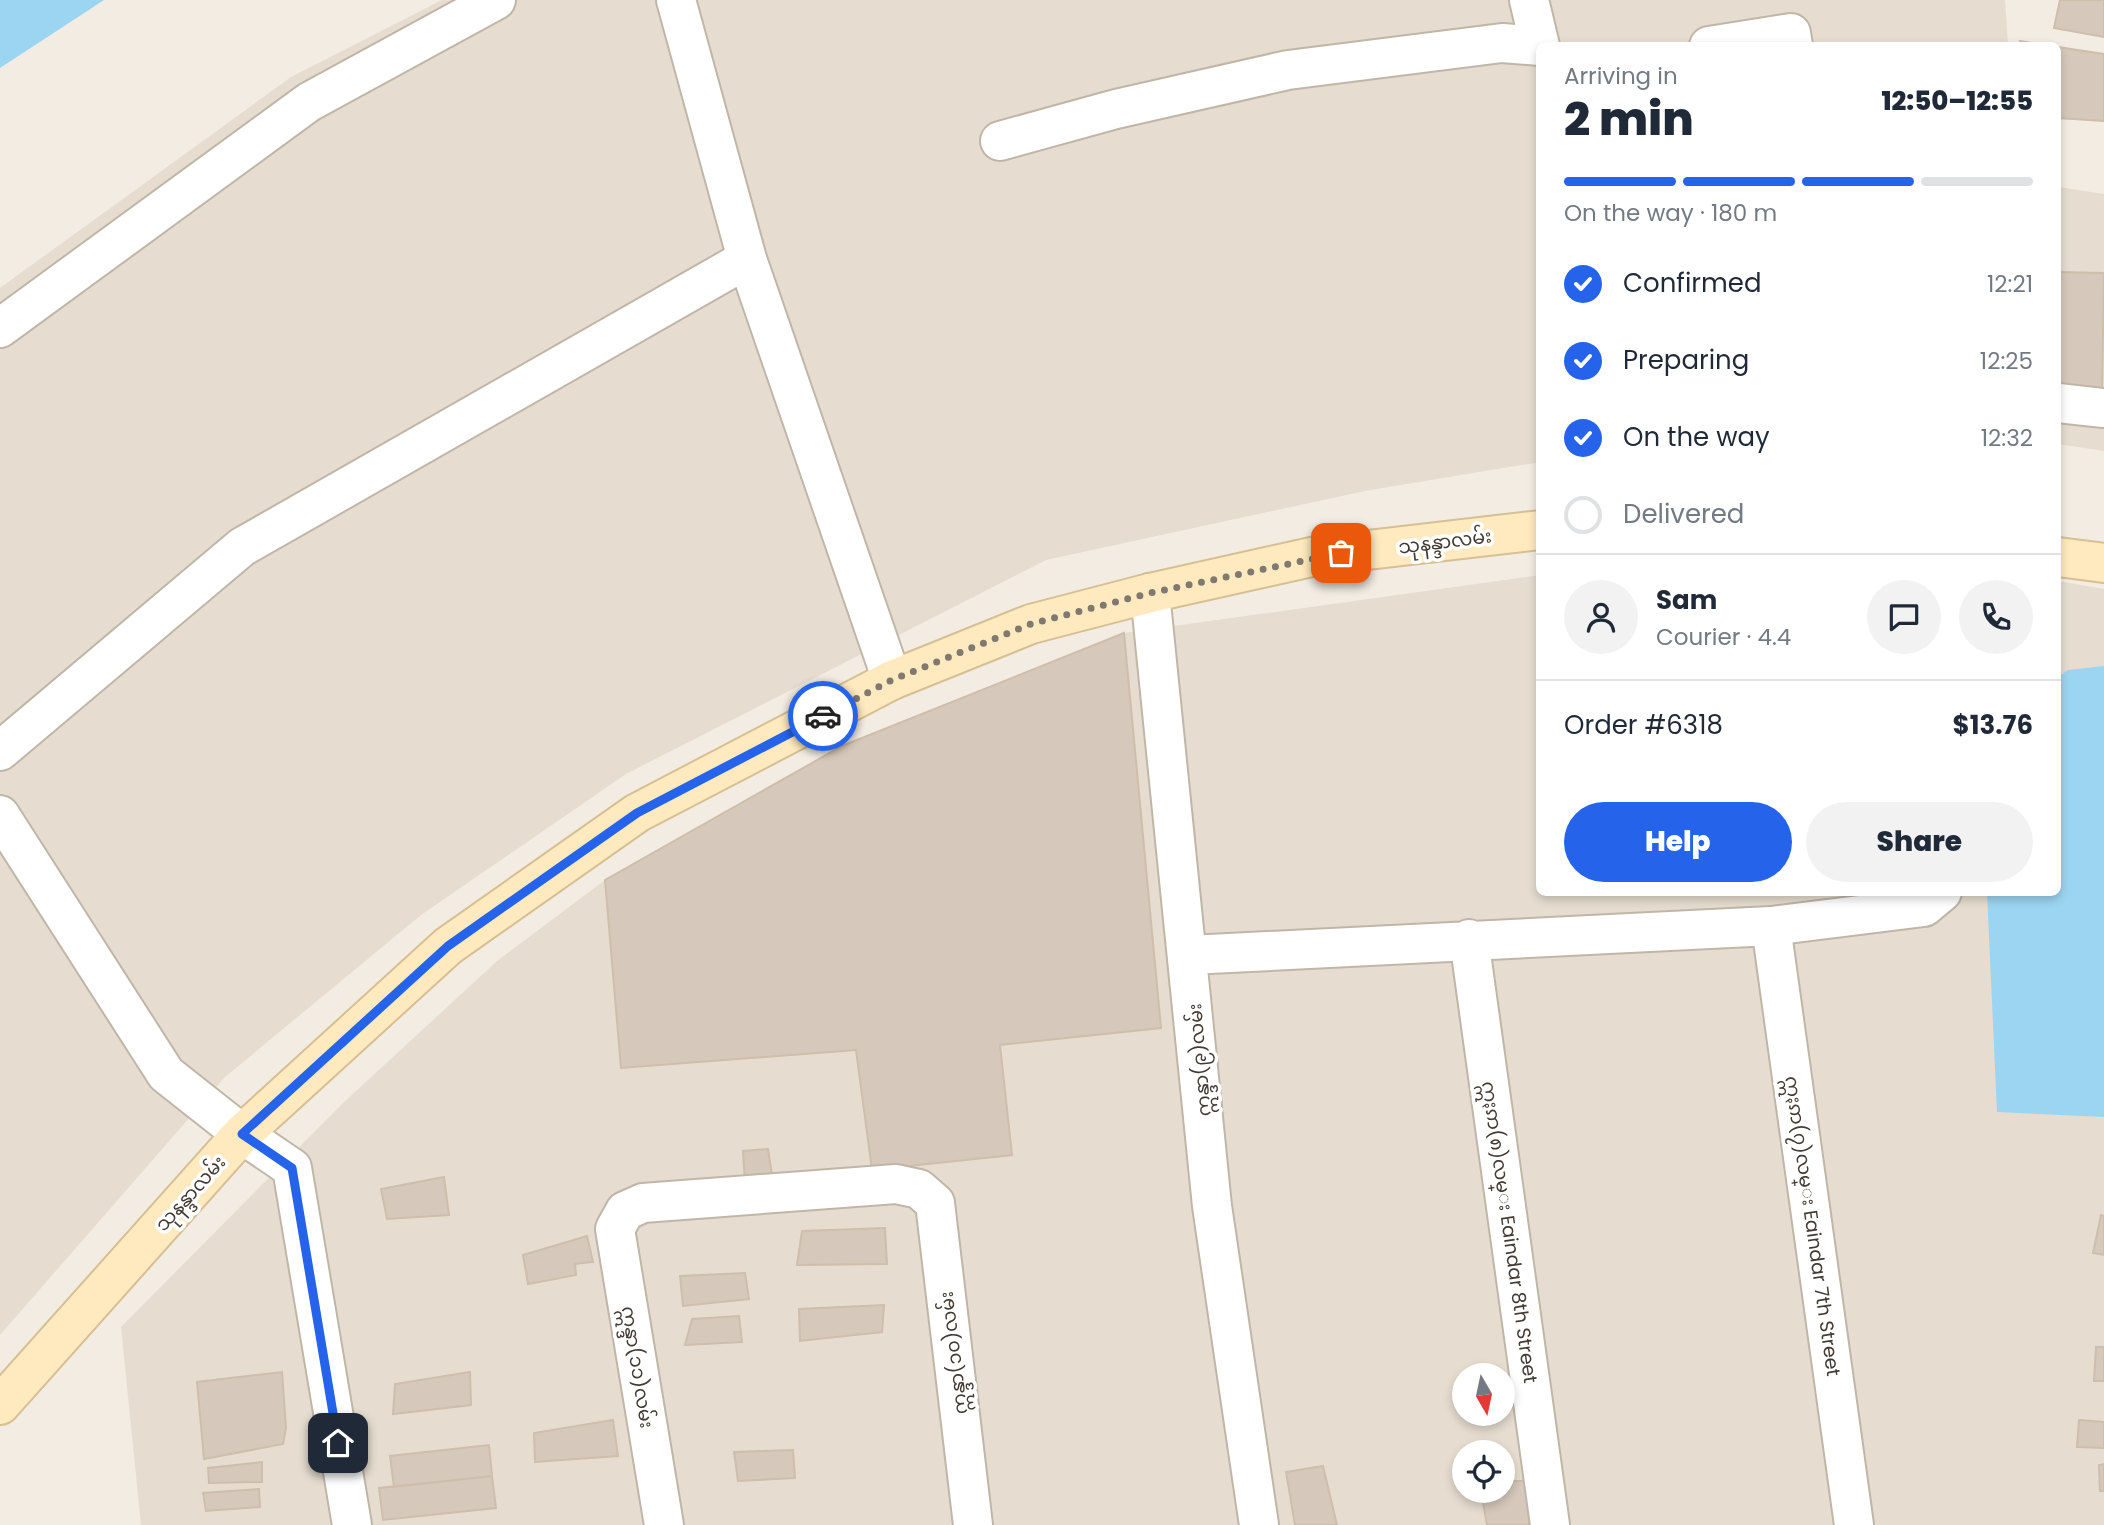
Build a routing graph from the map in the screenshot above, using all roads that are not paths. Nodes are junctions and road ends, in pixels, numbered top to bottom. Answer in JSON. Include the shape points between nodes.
{"nodes":[{"id":1,"x":496,"y":0,"type":"edge"},
{"id":2,"x":676,"y":0,"type":"edge"},
{"id":3,"x":1529,"y":0,"type":"edge"},
{"id":4,"x":1539,"y":42,"type":"edge"},
{"id":5,"x":1734,"y":42,"type":"edge"},
{"id":6,"x":1792,"y":42,"type":"edge"},
{"id":7,"x":1536,"y":46,"type":"edge"},
{"id":8,"x":1000,"y":141,"type":"dead end"},
{"id":9,"x":747,"y":259,"type":"junction"},
{"id":10,"x":0,"y":328,"type":"edge"},
{"id":11,"x":2061,"y":403,"type":"edge"},
{"id":12,"x":2104,"y":408,"type":"edge"},
{"id":13,"x":1536,"y":530,"type":"edge"},
{"id":14,"x":2061,"y":557,"type":"edge"},
{"id":15,"x":2104,"y":563,"type":"edge"},
{"id":16,"x":1150,"y":593,"type":"junction"},
{"id":17,"x":892,"y":680,"type":"junction"},
{"id":18,"x":0,"y":751,"type":"edge"},
{"id":19,"x":0,"y":815,"type":"edge"},
{"id":20,"x":1937,"y":896,"type":"edge"},
{"id":21,"x":1771,"y":926,"type":"junction"},
{"id":22,"x":1469,"y":939,"type":"junction"},
{"id":23,"x":1189,"y":955,"type":"junction"},
{"id":24,"x":242,"y":1134,"type":"junction"},
{"id":25,"x":625,"y":1211,"type":"joint"},
{"id":26,"x":0,"y":1405,"type":"edge"},
{"id":27,"x":352,"y":1525,"type":"edge"},
{"id":28,"x":664,"y":1525,"type":"edge"},
{"id":29,"x":973,"y":1525,"type":"edge"},
{"id":30,"x":1259,"y":1525,"type":"edge"},
{"id":31,"x":1550,"y":1525,"type":"edge"},
{"id":32,"x":1854,"y":1525,"type":"edge"}],
"edges":[{"from":1,"to":10,"type":"street","via":[[309,102]]},
{"from":2,"to":9,"type":"street"},
{"from":3,"to":4,"type":"street"},
{"from":5,"to":6,"type":"street","via":[[1791,33]]},
{"from":7,"to":8,"type":"street","via":[[1502,43],[1288,70],[1116,108]]},
{"from":9,"to":17,"type":"street"},
{"from":9,"to":18,"type":"street","via":[[242,547]]},
{"from":11,"to":12,"type":"street"},
{"from":13,"to":16,"type":"main road","name":"သုနန္ဒာလမ်း","via":[[1316,556]]},
{"from":14,"to":15,"type":"main road"},
{"from":16,"to":17,"type":"main road","name":"သုနန္ဒာလမ်း","via":[[1031,624]]},
{"from":16,"to":23,"type":"street","name":"ဣန္ဒာ(၉)လမ်း"},
{"from":17,"to":24,"type":"main road","name":"သုနန္ဒာလမ်း","via":[[637,813],[448,946]]},
{"from":19,"to":24,"type":"street","via":[[166,1074]]},
{"from":20,"to":21,"type":"street","via":[[1924,907]]},
{"from":21,"to":22,"type":"street"},
{"from":21,"to":32,"type":"street","name":"ဣႏၵာ(၇)လမ္း Eaindar 7th Street"},
{"from":22,"to":23,"type":"street"},
{"from":22,"to":31,"type":"street","name":"ဣႏၵာ(၈)လမ္း Eaindar 8th Street"},
{"from":23,"to":30,"type":"street","name":"ဣန္ဒာ(၉)လမ်း","via":[[1212,1206]]},
{"from":24,"to":26,"type":"main road","name":"သုနန္ဒာလမ်း"},
{"from":24,"to":27,"type":"street","via":[[292,1168]]},
{"from":25,"to":28,"type":"street","name":"ဣန္ဒာ(၁၁)လမ်း","via":[[615,1229]]},
{"from":25,"to":29,"type":"street","name":"ဣန္ဒာ(၁၀)လမ်း","via":[[643,1203],[896,1184],[919,1189],[935,1203]]}]}
